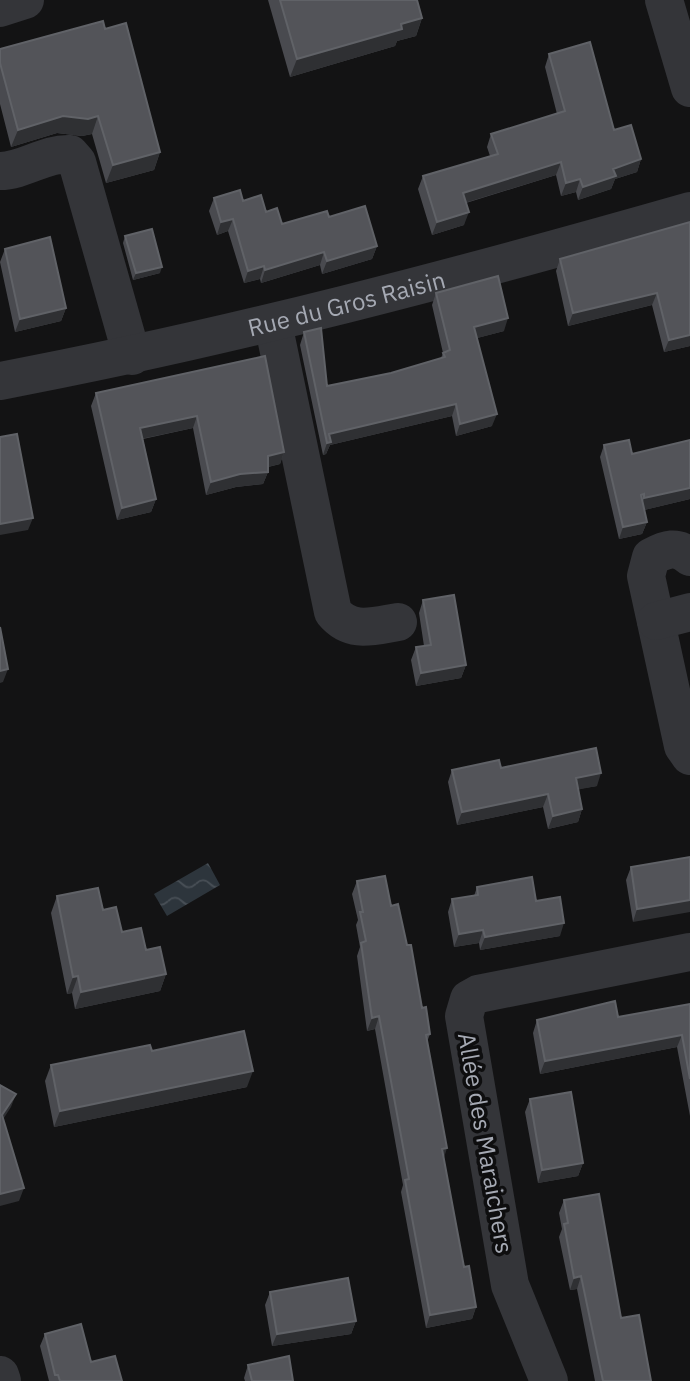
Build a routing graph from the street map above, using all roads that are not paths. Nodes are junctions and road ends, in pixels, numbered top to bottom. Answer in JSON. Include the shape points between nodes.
{"nodes":[{"id":1,"x":25,"y":0,"type":"edge"},
{"id":2,"x":664,"y":0,"type":"edge"},
{"id":3,"x":0,"y":8,"type":"edge"},
{"id":4,"x":690,"y":88,"type":"edge"},
{"id":5,"x":0,"y":171,"type":"edge"},
{"id":6,"x":690,"y":211,"type":"edge"},
{"id":7,"x":272,"y":323,"type":"junction"},
{"id":8,"x":132,"y":356,"type":"junction"},
{"id":9,"x":0,"y":381,"type":"edge"},
{"id":10,"x":690,"y":556,"type":"edge"},
{"id":11,"x":673,"y":616,"type":"edge"},
{"id":12,"x":398,"y":622,"type":"dead end"},
{"id":13,"x":690,"y":756,"type":"edge"},
{"id":14,"x":690,"y":952,"type":"edge"},
{"id":15,"x":0,"y":1375,"type":"edge"},
{"id":16,"x":2,"y":1381,"type":"edge"},
{"id":17,"x":549,"y":1381,"type":"edge"}],
"edges":[{"from":1,"to":3,"type":"street"},
{"from":2,"to":4,"type":"street"},
{"from":5,"to":8,"type":"street","via":[[59,153],[69,154],[77,162]]},
{"from":6,"to":7,"type":"street","name":"Rue du Gros Raisin"},
{"from":7,"to":8,"type":"street","name":"Rue du Gros Raisin"},
{"from":7,"to":12,"type":"street","via":[[333,612],[344,624],[363,628]]},
{"from":8,"to":9,"type":"street","name":"Rue du Gros Raisin"},
{"from":10,"to":11,"type":"street","via":[[683,550],[667,549],[651,557],[646,576]]},
{"from":11,"to":13,"type":"street","via":[[683,746]]},
{"from":14,"to":17,"type":"street","name":"Allée des Maraichers","via":[[469,999],[464,1016],[510,1285]]},
{"from":15,"to":16,"type":"street"}]}
